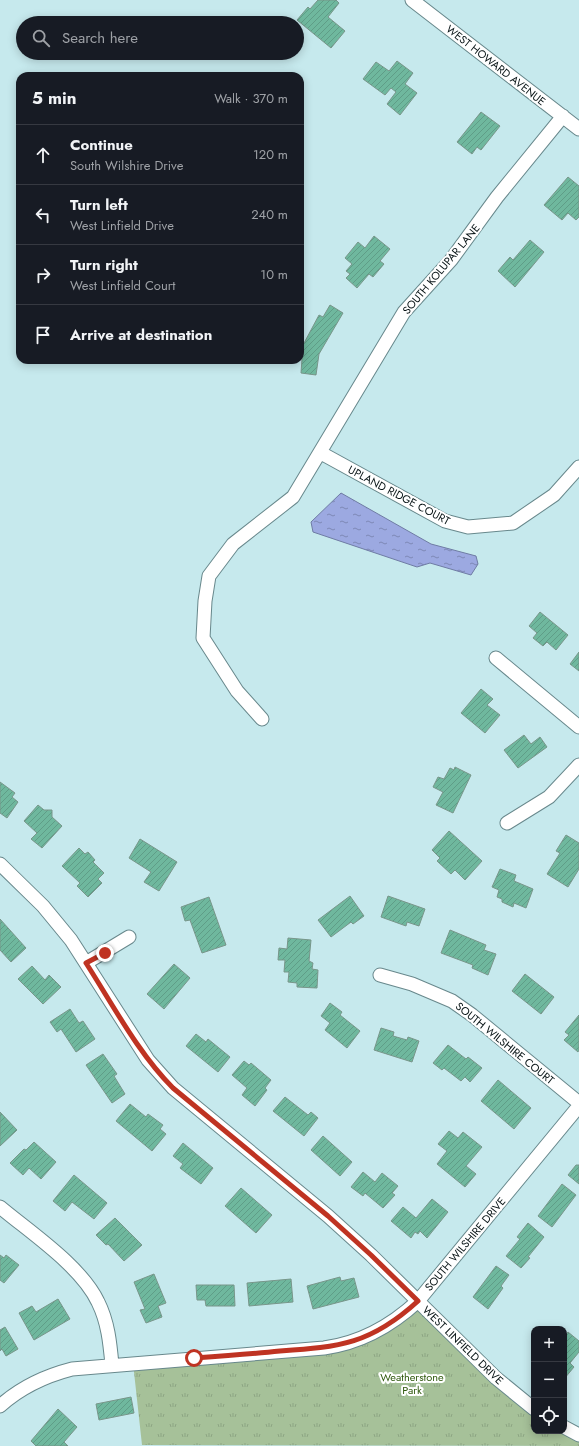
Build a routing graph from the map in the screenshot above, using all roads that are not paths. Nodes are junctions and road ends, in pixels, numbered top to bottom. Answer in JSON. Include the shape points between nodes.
{"nodes":[{"id":1,"x":412,"y":0,"type":"edge"},
{"id":2,"x":562,"y":116,"type":"junction"},
{"id":3,"x":579,"y":129,"type":"edge"},
{"id":4,"x":321,"y":453,"type":"junction"},
{"id":5,"x":579,"y":467,"type":"edge"},
{"id":6,"x":496,"y":658,"type":"dead end"},
{"id":7,"x":262,"y":718,"type":"dead end"},
{"id":8,"x":579,"y":727,"type":"edge"},
{"id":9,"x":579,"y":765,"type":"edge"},
{"id":10,"x":507,"y":823,"type":"dead end"},
{"id":11,"x":0,"y":864,"type":"edge"},
{"id":12,"x":129,"y":937,"type":"dead end"},
{"id":13,"x":86,"y":963,"type":"junction"},
{"id":14,"x":380,"y":975,"type":"dead end"},
{"id":15,"x":579,"y":1105,"type":"edge"},
{"id":16,"x":0,"y":1207,"type":"edge"},
{"id":17,"x":418,"y":1301,"type":"junction"},
{"id":18,"x":112,"y":1365,"type":"junction"},
{"id":19,"x":0,"y":1406,"type":"edge"},
{"id":20,"x":531,"y":1407,"type":"edge"}],
"edges":[{"from":1,"to":2,"type":"street","name":"WEST HOWARD AVENUE"},
{"from":2,"to":3,"type":"street","name":"WEST HOWARD AVENUE"},
{"from":2,"to":4,"type":"street","name":"SOUTH KOLUPAR LANE","via":[[450,260],[404,312]]},
{"from":4,"to":5,"type":"street","name":"UPLAND RIDGE COURT","via":[[446,521],[468,527],[512,523],[554,495]]},
{"from":4,"to":7,"type":"street","name":"SOUTH KOLUPAR LANE","via":[[293,497],[233,544],[209,576],[203,638],[238,691]]},
{"from":6,"to":8,"type":"street"},
{"from":9,"to":10,"type":"street","via":[[549,797]]},
{"from":11,"to":13,"type":"street","name":"WEST LINFIELD DRIVE","via":[[43,906]]},
{"from":12,"to":13,"type":"street"},
{"from":13,"to":17,"type":"street","name":"WEST LINFIELD DRIVE","via":[[148,1060],[165,1080],[328,1216]]},
{"from":14,"to":15,"type":"street","name":"SOUTH WILSHIRE COURT","via":[[412,984],[452,1001]]},
{"from":15,"to":17,"type":"street","name":"SOUTH WILSHIRE DRIVE"},
{"from":16,"to":18,"type":"street","via":[[72,1267],[88,1285],[104,1317]]},
{"from":17,"to":18,"type":"street","name":"SOUTH WILSHIRE DRIVE","via":[[381,1329],[361,1339],[337,1346]]},
{"from":17,"to":20,"type":"street","name":"WEST LINFIELD DRIVE","via":[[496,1378]]},
{"from":18,"to":19,"type":"street","name":"SOUTH WILSHIRE DRIVE","via":[[55,1373],[10,1396]]}]}
